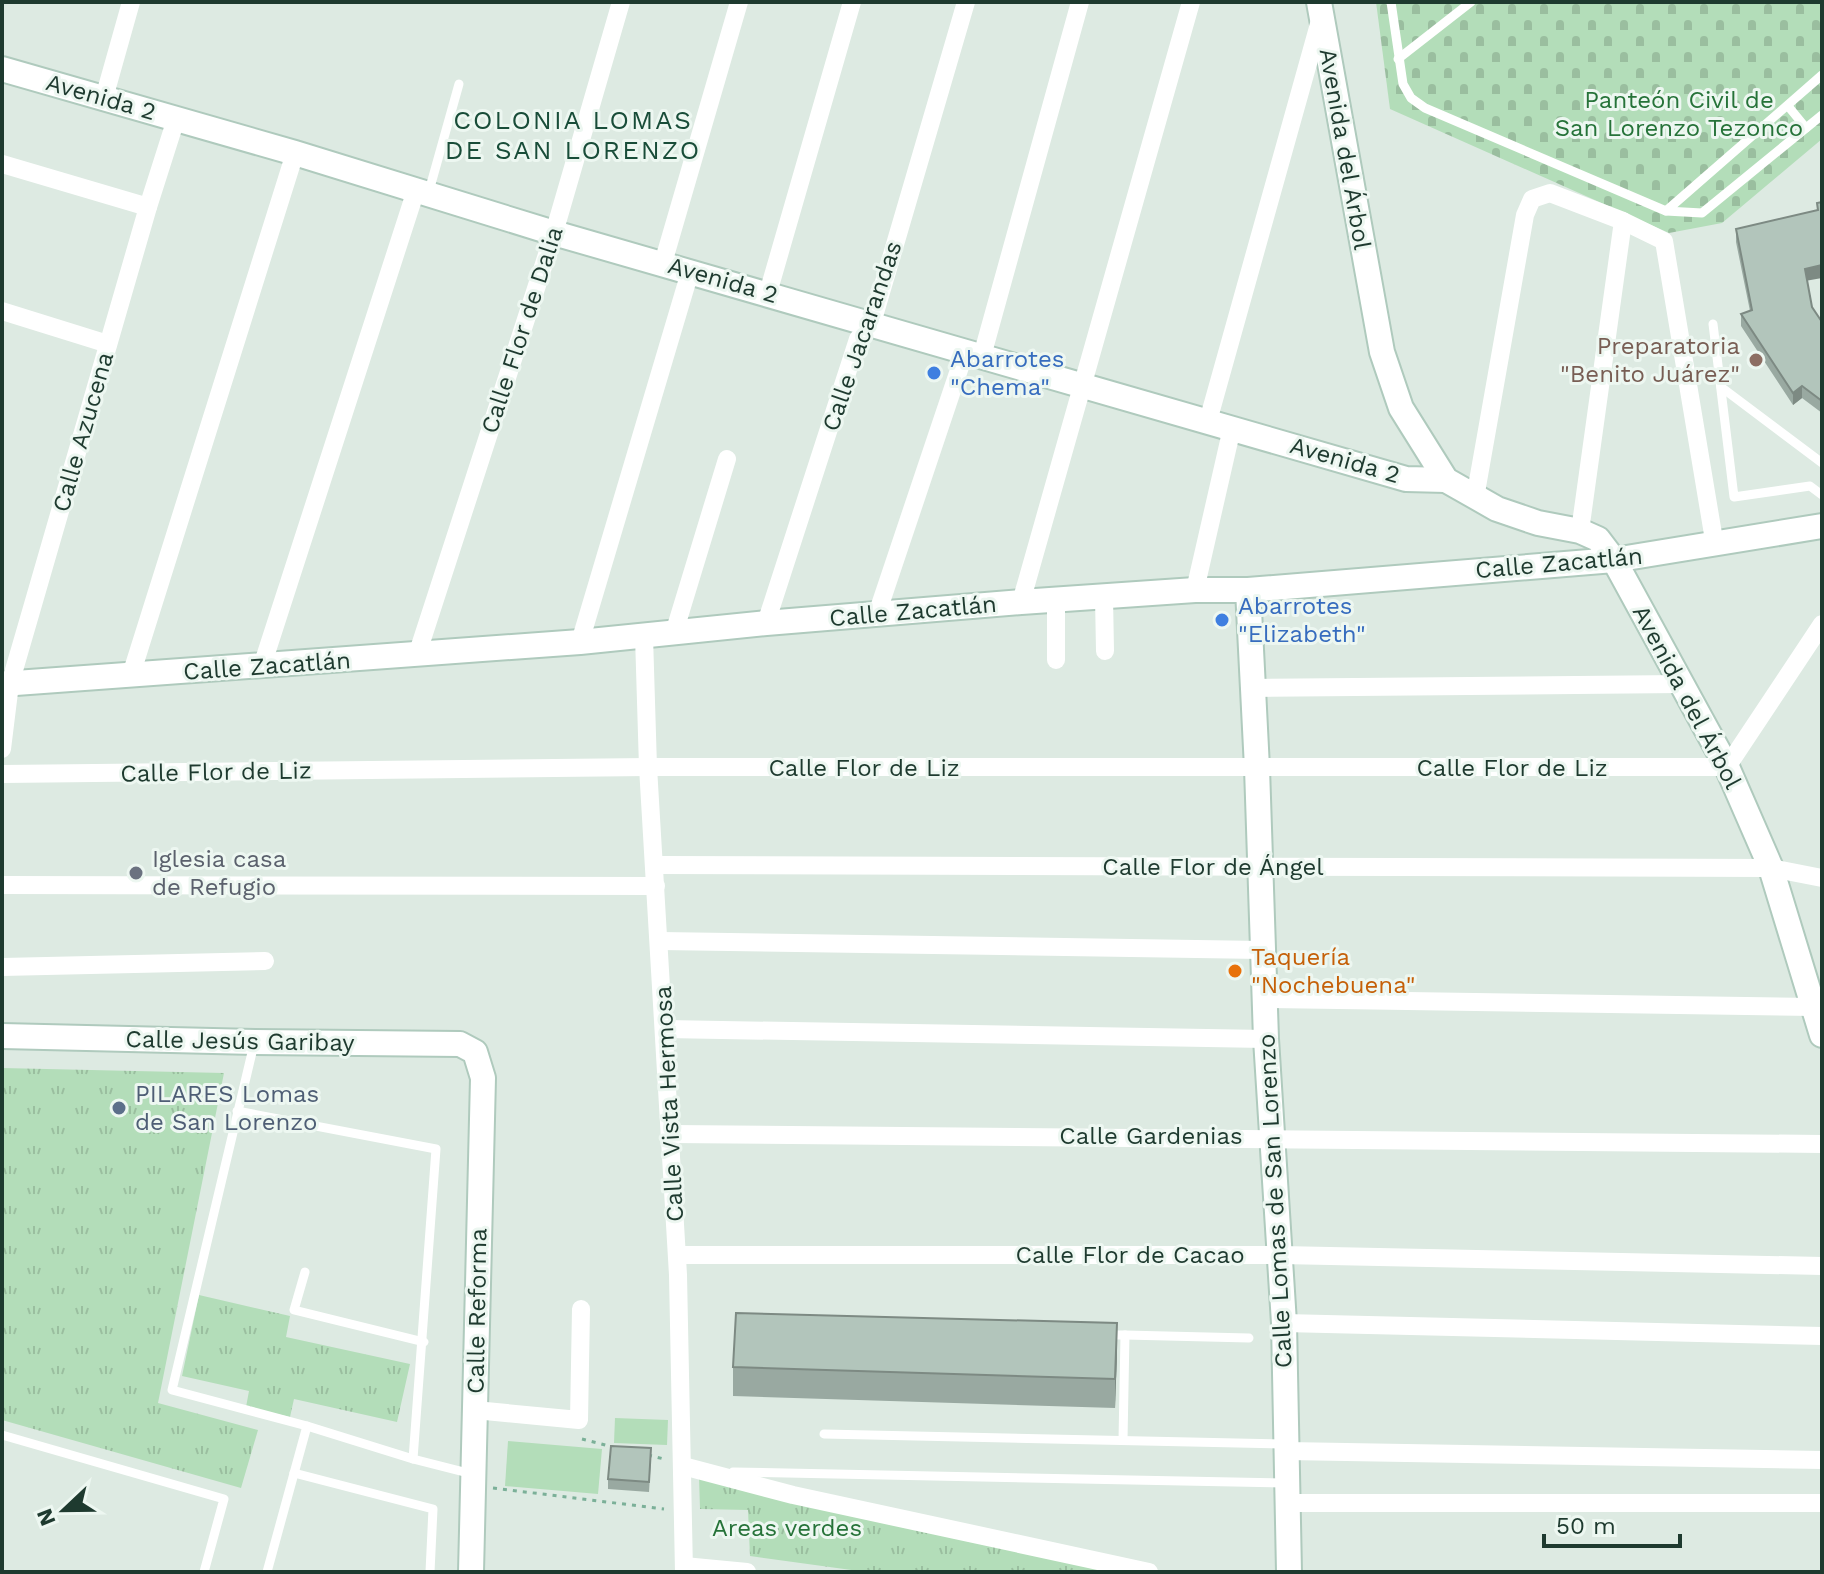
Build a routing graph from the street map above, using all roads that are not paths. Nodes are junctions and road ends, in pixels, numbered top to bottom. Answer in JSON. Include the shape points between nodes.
{"nodes":[{"id":1,"x":131,"y":2,"type":"edge"},
{"id":2,"x":621,"y":2,"type":"edge"},
{"id":3,"x":739,"y":2,"type":"edge"},
{"id":4,"x":852,"y":2,"type":"edge"},
{"id":5,"x":966,"y":2,"type":"edge"},
{"id":6,"x":1080,"y":2,"type":"edge"},
{"id":7,"x":1191,"y":2,"type":"edge"},
{"id":8,"x":1391,"y":2,"type":"edge"},
{"id":9,"x":1471,"y":2,"type":"edge"},
{"id":10,"x":1320,"y":8,"type":"edge"},
{"id":11,"x":1398,"y":59,"type":"junction"},
{"id":12,"x":2,"y":69,"type":"edge"},
{"id":13,"x":1822,"y":75,"type":"edge"},
{"id":14,"x":459,"y":84,"type":"dead end"},
{"id":15,"x":104,"y":98,"type":"junction"},
{"id":16,"x":1788,"y":106,"type":"junction"},
{"id":17,"x":1822,"y":115,"type":"edge"},
{"id":18,"x":176,"y":119,"type":"junction"},
{"id":19,"x":1806,"y":128,"type":"junction"},
{"id":20,"x":295,"y":153,"type":"junction"},
{"id":21,"x":2,"y":164,"type":"edge"},
{"id":22,"x":422,"y":192,"type":"junction"},
{"id":23,"x":148,"y":207,"type":"junction"},
{"id":24,"x":1666,"y":211,"type":"junction"},
{"id":25,"x":1623,"y":221,"type":"junction"},
{"id":26,"x":554,"y":233,"type":"junction"},
{"id":27,"x":663,"y":263,"type":"junction"},
{"id":28,"x":690,"y":272,"type":"junction"},
{"id":29,"x":768,"y":293,"type":"junction"},
{"id":30,"x":2,"y":311,"type":"edge"},
{"id":31,"x":872,"y":323,"type":"junction"},
{"id":32,"x":1713,"y":324,"type":"dead end"},
{"id":33,"x":108,"y":344,"type":"junction"},
{"id":34,"x":974,"y":354,"type":"junction"},
{"id":35,"x":1083,"y":386,"type":"junction"},
{"id":36,"x":1721,"y":387,"type":"junction"},
{"id":37,"x":1220,"y":425,"type":"junction"},
{"id":38,"x":727,"y":459,"type":"dead end"},
{"id":39,"x":1822,"y":463,"type":"edge"},
{"id":40,"x":1446,"y":480,"type":"junction"},
{"id":41,"x":1822,"y":495,"type":"edge"},
{"id":42,"x":1475,"y":498,"type":"junction"},
{"id":43,"x":1822,"y":526,"type":"edge"},
{"id":44,"x":1580,"y":531,"type":"junction"},
{"id":45,"x":1715,"y":546,"type":"junction"},
{"id":46,"x":1614,"y":560,"type":"junction"},
{"id":47,"x":1195,"y":590,"type":"junction"},
{"id":48,"x":1248,"y":590,"type":"junction"},
{"id":49,"x":1104,"y":597,"type":"junction"},
{"id":50,"x":1056,"y":601,"type":"junction"},
{"id":51,"x":1021,"y":602,"type":"junction"},
{"id":52,"x":877,"y":614,"type":"junction"},
{"id":53,"x":766,"y":623,"type":"junction"},
{"id":54,"x":1822,"y":624,"type":"edge"},
{"id":55,"x":674,"y":633,"type":"junction"},
{"id":56,"x":644,"y":636,"type":"junction"},
{"id":57,"x":580,"y":642,"type":"junction"},
{"id":58,"x":1105,"y":651,"type":"dead end"},
{"id":59,"x":417,"y":655,"type":"junction"},
{"id":60,"x":1056,"y":660,"type":"dead end"},
{"id":61,"x":262,"y":666,"type":"junction"},
{"id":62,"x":131,"y":675,"type":"junction"},
{"id":63,"x":6,"y":684,"type":"edge"},
{"id":64,"x":1681,"y":684,"type":"junction"},
{"id":65,"x":1254,"y":688,"type":"junction"},
{"id":66,"x":2,"y":749,"type":"edge"},
{"id":67,"x":648,"y":767,"type":"junction"},
{"id":68,"x":1727,"y":767,"type":"junction"},
{"id":69,"x":1257,"y":768,"type":"junction"},
{"id":70,"x":2,"y":774,"type":"edge"},
{"id":71,"x":655,"y":865,"type":"junction"},
{"id":72,"x":1261,"y":867,"type":"junction"},
{"id":73,"x":1771,"y":868,"type":"junction"},
{"id":74,"x":1822,"y":878,"type":"edge"},
{"id":75,"x":2,"y":885,"type":"edge"},
{"id":76,"x":656,"y":886,"type":"junction"},
{"id":77,"x":660,"y":941,"type":"junction"},
{"id":78,"x":1262,"y":950,"type":"junction"},
{"id":79,"x":265,"y":961,"type":"dead end"},
{"id":80,"x":2,"y":967,"type":"edge"},
{"id":81,"x":1265,"y":999,"type":"junction"},
{"id":82,"x":1813,"y":1007,"type":"junction"},
{"id":83,"x":665,"y":1029,"type":"junction"},
{"id":84,"x":1822,"y":1035,"type":"edge"},
{"id":85,"x":2,"y":1036,"type":"edge"},
{"id":86,"x":1266,"y":1039,"type":"junction"},
{"id":87,"x":255,"y":1042,"type":"junction"},
{"id":88,"x":475,"y":1052,"type":"joint"},
{"id":89,"x":237,"y":1111,"type":"junction"},
{"id":90,"x":671,"y":1134,"type":"junction"},
{"id":91,"x":1273,"y":1137,"type":"junction"},
{"id":92,"x":1822,"y":1144,"type":"edge"},
{"id":93,"x":677,"y":1255,"type":"junction"},
{"id":94,"x":1281,"y":1255,"type":"junction"},
{"id":95,"x":1822,"y":1266,"type":"edge"},
{"id":96,"x":305,"y":1272,"type":"dead end"},
{"id":97,"x":581,"y":1309,"type":"dead end"},
{"id":98,"x":1284,"y":1323,"type":"junction"},
{"id":99,"x":1094,"y":1334,"type":"edge"},
{"id":100,"x":1125,"y":1335,"type":"junction"},
{"id":101,"x":1822,"y":1336,"type":"edge"},
{"id":102,"x":1249,"y":1338,"type":"dead end"},
{"id":103,"x":424,"y":1342,"type":"junction"},
{"id":104,"x":475,"y":1410,"type":"junction"},
{"id":105,"x":307,"y":1426,"type":"junction"},
{"id":106,"x":824,"y":1434,"type":"dead end"},
{"id":107,"x":2,"y":1435,"type":"edge"},
{"id":108,"x":1123,"y":1440,"type":"junction"},
{"id":109,"x":1286,"y":1447,"type":"junction"},
{"id":110,"x":413,"y":1459,"type":"junction"},
{"id":111,"x":1822,"y":1460,"type":"edge"},
{"id":112,"x":683,"y":1466,"type":"junction"},
{"id":113,"x":710,"y":1472,"type":"junction"},
{"id":114,"x":294,"y":1473,"type":"junction"},
{"id":115,"x":472,"y":1480,"type":"junction"},
{"id":116,"x":1287,"y":1493,"type":"junction"},
{"id":117,"x":1822,"y":1503,"type":"edge"},
{"id":118,"x":684,"y":1569,"type":"edge"},
{"id":119,"x":204,"y":1572,"type":"edge"},
{"id":120,"x":267,"y":1572,"type":"edge"},
{"id":121,"x":430,"y":1572,"type":"edge"},
{"id":122,"x":471,"y":1572,"type":"edge"},
{"id":123,"x":747,"y":1572,"type":"edge"},
{"id":124,"x":1149,"y":1572,"type":"edge"},
{"id":125,"x":1289,"y":1572,"type":"edge"}],
"edges":[{"from":1,"to":15,"type":"street"},
{"from":2,"to":26,"type":"street","name":"Calle Flor de Dalia"},
{"from":3,"to":27,"type":"street"},
{"from":4,"to":29,"type":"street"},
{"from":5,"to":31,"type":"street","name":"Calle Jacarandas"},
{"from":6,"to":34,"type":"street"},
{"from":7,"to":35,"type":"street"},
{"from":8,"to":11,"type":"lane"},
{"from":9,"to":11,"type":"lane"},
{"from":10,"to":37,"type":"street"},
{"from":10,"to":40,"type":"street","name":"Avenida del Árbol","via":[[1382,352],[1401,408]]},
{"from":11,"to":24,"type":"lane","via":[[1403,84],[1425,108]]},
{"from":12,"to":15,"type":"street","name":"Avenida 2"},
{"from":13,"to":16,"type":"lane"},
{"from":14,"to":22,"type":"lane"},
{"from":15,"to":18,"type":"street","name":"Avenida 2"},
{"from":16,"to":19,"type":"lane"},
{"from":16,"to":24,"type":"lane"},
{"from":17,"to":19,"type":"lane"},
{"from":18,"to":20,"type":"street","name":"Avenida 2"},
{"from":18,"to":23,"type":"street","name":"Calle Azucena"},
{"from":19,"to":24,"type":"lane","via":[[1702,213]]},
{"from":20,"to":22,"type":"street","name":"Avenida 2"},
{"from":20,"to":62,"type":"street"},
{"from":21,"to":23,"type":"street"},
{"from":22,"to":26,"type":"street","name":"Avenida 2"},
{"from":22,"to":61,"type":"street"},
{"from":23,"to":33,"type":"street","name":"Calle Azucena"},
{"from":25,"to":42,"type":"street","via":[[1550,193],[1532,199]]},
{"from":25,"to":44,"type":"street"},
{"from":25,"to":45,"type":"street","via":[[1664,241]]},
{"from":26,"to":27,"type":"street","name":"Avenida 2"},
{"from":26,"to":59,"type":"street","name":"Calle Flor de Dalia"},
{"from":27,"to":28,"type":"street","name":"Avenida 2"},
{"from":28,"to":29,"type":"street","name":"Avenida 2"},
{"from":28,"to":57,"type":"street"},
{"from":29,"to":31,"type":"street","name":"Avenida 2"},
{"from":30,"to":33,"type":"street"},
{"from":31,"to":34,"type":"street","name":"Avenida 2"},
{"from":31,"to":53,"type":"street","name":"Calle Jacarandas","via":[[858,339]]},
{"from":32,"to":36,"type":"lane"},
{"from":33,"to":63,"type":"street","name":"Calle Azucena"},
{"from":34,"to":35,"type":"street","name":"Avenida 2"},
{"from":34,"to":52,"type":"street"},
{"from":35,"to":37,"type":"street","name":"Avenida 2"},
{"from":35,"to":51,"type":"street"},
{"from":36,"to":39,"type":"lane"},
{"from":36,"to":41,"type":"lane","via":[[1734,497],[1810,486]]},
{"from":37,"to":40,"type":"street","name":"Avenida 2","via":[[1406,479]]},
{"from":37,"to":47,"type":"street"},
{"from":38,"to":55,"type":"street"},
{"from":40,"to":42,"type":"street","name":"Avenida del Árbol"},
{"from":42,"to":44,"type":"street","name":"Avenida del Árbol","via":[[1538,523]]},
{"from":43,"to":45,"type":"street","name":"Calle Zacatlán"},
{"from":44,"to":46,"type":"street","name":"Avenida del Árbol","via":[[1598,539]]},
{"from":45,"to":46,"type":"street","name":"Calle Zacatlán"},
{"from":46,"to":48,"type":"street","name":"Calle Zacatlán"},
{"from":46,"to":64,"type":"street","name":"Avenida del Árbol"},
{"from":47,"to":48,"type":"street","name":"Calle Zacatlán"},
{"from":47,"to":49,"type":"street","name":"Calle Zacatlán"},
{"from":48,"to":65,"type":"street","name":"Calle Lomas de San Lorenzo"},
{"from":49,"to":50,"type":"street","name":"Calle Zacatlán"},
{"from":49,"to":58,"type":"street"},
{"from":50,"to":51,"type":"street","name":"Calle Zacatlán"},
{"from":50,"to":60,"type":"street"},
{"from":51,"to":52,"type":"street","name":"Calle Zacatlán"},
{"from":52,"to":53,"type":"street","name":"Calle Zacatlán"},
{"from":53,"to":55,"type":"street","name":"Calle Zacatlán"},
{"from":54,"to":68,"type":"street"},
{"from":55,"to":56,"type":"street","name":"Calle Zacatlán"},
{"from":56,"to":57,"type":"street","name":"Calle Zacatlán"},
{"from":56,"to":67,"type":"street","name":"Calle Vista Hermosa"},
{"from":57,"to":59,"type":"street","name":"Calle Zacatlán"},
{"from":59,"to":61,"type":"street","name":"Calle Zacatlán"},
{"from":61,"to":62,"type":"street","name":"Calle Zacatlán"},
{"from":62,"to":63,"type":"street","name":"Calle Zacatlán"},
{"from":63,"to":66,"type":"street","name":"Calle Azucena"},
{"from":64,"to":65,"type":"street"},
{"from":64,"to":68,"type":"street","name":"Avenida del Árbol"},
{"from":65,"to":69,"type":"street","name":"Calle Lomas de San Lorenzo"},
{"from":67,"to":69,"type":"street","name":"Calle Flor de Liz"},
{"from":67,"to":70,"type":"street","name":"Calle Flor de Liz"},
{"from":67,"to":71,"type":"street","name":"Calle Vista Hermosa"},
{"from":68,"to":69,"type":"street","name":"Calle Flor de Liz"},
{"from":68,"to":73,"type":"street","name":"Avenida del Árbol"},
{"from":69,"to":72,"type":"street","name":"Calle Lomas de San Lorenzo"},
{"from":71,"to":72,"type":"street","name":"Calle Flor de Ángel"},
{"from":71,"to":76,"type":"street","name":"Calle Vista Hermosa"},
{"from":72,"to":73,"type":"street","name":"Calle Flor de Ángel"},
{"from":72,"to":78,"type":"street","name":"Calle Lomas de San Lorenzo"},
{"from":73,"to":74,"type":"street","name":"Calle Flor de Ángel"},
{"from":73,"to":82,"type":"street","name":"Avenida del Árbol"},
{"from":75,"to":76,"type":"street"},
{"from":76,"to":77,"type":"street","name":"Calle Vista Hermosa"},
{"from":77,"to":78,"type":"street"},
{"from":77,"to":83,"type":"street","name":"Calle Vista Hermosa"},
{"from":78,"to":81,"type":"street","name":"Calle Lomas de San Lorenzo"},
{"from":79,"to":80,"type":"street"},
{"from":81,"to":82,"type":"street"},
{"from":81,"to":86,"type":"street","name":"Calle Lomas de San Lorenzo"},
{"from":82,"to":84,"type":"street","name":"Avenida del Árbol"},
{"from":83,"to":86,"type":"street"},
{"from":83,"to":90,"type":"street","name":"Calle Vista Hermosa"},
{"from":85,"to":87,"type":"street","name":"Calle Jesús Garibay"},
{"from":86,"to":91,"type":"street","name":"Calle Lomas de San Lorenzo"},
{"from":87,"to":88,"type":"street","name":"Calle Jesús Garibay","via":[[460,1044]]},
{"from":87,"to":89,"type":"lane"},
{"from":88,"to":104,"type":"street","name":"Calle Reforma","via":[[483,1078]]},
{"from":89,"to":103,"type":"lane","via":[[436,1149]]},
{"from":89,"to":105,"type":"lane","via":[[172,1390]]},
{"from":90,"to":91,"type":"street","name":"Calle Gardenias"},
{"from":90,"to":93,"type":"street","name":"Calle Vista Hermosa"},
{"from":91,"to":92,"type":"street","name":"Calle Gardenias"},
{"from":91,"to":94,"type":"street","name":"Calle Lomas de San Lorenzo"},
{"from":93,"to":94,"type":"street","name":"Calle Flor de Cacao"},
{"from":93,"to":112,"type":"street","name":"Calle Vista Hermosa"},
{"from":94,"to":95,"type":"street","name":"Calle Flor de Cacao"},
{"from":94,"to":98,"type":"street","name":"Calle Lomas de San Lorenzo"},
{"from":96,"to":103,"type":"lane","via":[[294,1310]]},
{"from":97,"to":104,"type":"street","via":[[579,1420]]},
{"from":98,"to":101,"type":"street"},
{"from":98,"to":109,"type":"street","name":"Calle Lomas de San Lorenzo"},
{"from":99,"to":100,"type":"lane"},
{"from":100,"to":102,"type":"lane"},
{"from":100,"to":108,"type":"lane"},
{"from":103,"to":110,"type":"lane"},
{"from":104,"to":115,"type":"street","name":"Calle Reforma"},
{"from":105,"to":110,"type":"lane"},
{"from":105,"to":114,"type":"lane"},
{"from":106,"to":108,"type":"lane"},
{"from":107,"to":119,"type":"lane","via":[[224,1499]]},
{"from":108,"to":109,"type":"lane"},
{"from":109,"to":111,"type":"street"},
{"from":109,"to":116,"type":"street","name":"Calle Lomas de San Lorenzo"},
{"from":110,"to":115,"type":"lane"},
{"from":112,"to":113,"type":"street"},
{"from":112,"to":118,"type":"street","name":"Calle Vista Hermosa"},
{"from":113,"to":116,"type":"lane"},
{"from":113,"to":124,"type":"street"},
{"from":114,"to":120,"type":"lane"},
{"from":114,"to":121,"type":"lane","via":[[433,1509]]},
{"from":115,"to":122,"type":"street","name":"Calle Reforma"},
{"from":116,"to":117,"type":"street"},
{"from":116,"to":125,"type":"street","name":"Calle Lomas de San Lorenzo"},
{"from":118,"to":123,"type":"street"}]}
